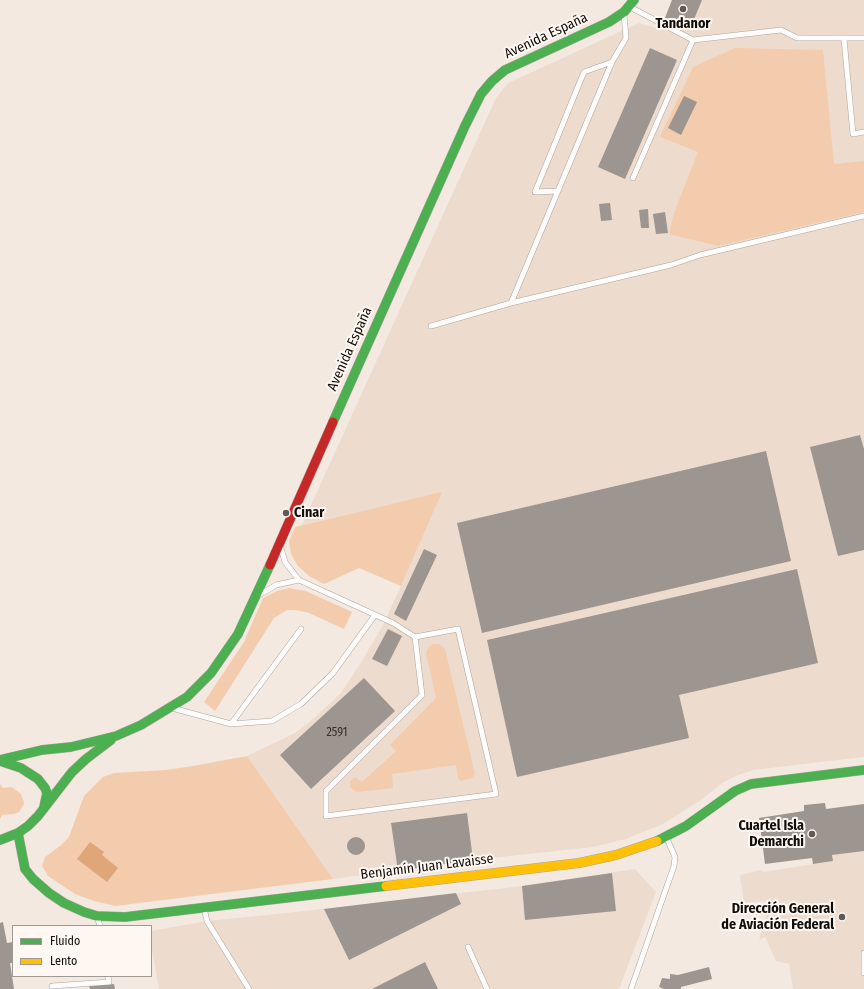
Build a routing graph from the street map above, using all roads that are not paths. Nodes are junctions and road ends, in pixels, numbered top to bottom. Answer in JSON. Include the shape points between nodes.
{"nodes":[{"id":1,"x":629,"y":6,"type":"edge"},
{"id":2,"x":864,"y":38,"type":"edge"},
{"id":3,"x":844,"y":39,"type":"junction"},
{"id":4,"x":693,"y":40,"type":"junction"},
{"id":5,"x":612,"y":62,"type":"junction"},
{"id":6,"x":864,"y":132,"type":"edge"},
{"id":7,"x":633,"y":178,"type":"dead end"},
{"id":8,"x":558,"y":191,"type":"junction"},
{"id":9,"x":864,"y":216,"type":"edge"},
{"id":10,"x":511,"y":303,"type":"junction"},
{"id":11,"x":431,"y":326,"type":"dead end"},
{"id":12,"x":280,"y":541,"type":"junction"},
{"id":13,"x":299,"y":580,"type":"junction"},
{"id":14,"x":254,"y":600,"type":"junction"},
{"id":15,"x":375,"y":614,"type":"junction"},
{"id":16,"x":302,"y":629,"type":"dead end"},
{"id":17,"x":415,"y":637,"type":"junction"},
{"id":18,"x":172,"y":708,"type":"junction"},
{"id":19,"x":232,"y":724,"type":"junction"},
{"id":20,"x":116,"y":736,"type":"junction"},
{"id":21,"x":0,"y":761,"type":"edge"},
{"id":22,"x":864,"y":770,"type":"edge"},
{"id":23,"x":44,"y":808,"type":"junction"},
{"id":24,"x":18,"y":833,"type":"junction"},
{"id":25,"x":666,"y":837,"type":"junction"},
{"id":26,"x":0,"y":840,"type":"edge"},
{"id":27,"x":204,"y":908,"type":"junction"},
{"id":28,"x":97,"y":916,"type":"junction"},
{"id":29,"x":100,"y":925,"type":"edge"},
{"id":30,"x":468,"y":947,"type":"dead end"},
{"id":31,"x":864,"y":953,"type":"edge"},
{"id":32,"x":864,"y":973,"type":"edge"},
{"id":33,"x":108,"y":977,"type":"edge"},
{"id":34,"x":52,"y":986,"type":"dead end"},
{"id":35,"x":249,"y":989,"type":"edge"},
{"id":36,"x":487,"y":989,"type":"edge"},
{"id":37,"x":631,"y":989,"type":"edge"}],
"edges":[{"from":1,"to":4,"type":"lane"},
{"from":1,"to":5,"type":"lane","via":[[626,38]]},
{"from":1,"to":12,"type":"street","name":"Avenida España","via":[[609,22],[514,65],[499,75],[481,94]]},
{"from":2,"to":3,"type":"lane"},
{"from":3,"to":4,"type":"lane","via":[[797,38],[781,30]]},
{"from":3,"to":6,"type":"lane","via":[[853,134]]},
{"from":4,"to":7,"type":"lane"},
{"from":5,"to":8,"type":"lane"},
{"from":5,"to":8,"type":"lane","via":[[584,72],[535,192]]},
{"from":8,"to":10,"type":"lane"},
{"from":9,"to":10,"type":"lane"},
{"from":10,"to":11,"type":"lane"},
{"from":12,"to":13,"type":"lane","via":[[285,562]]},
{"from":12,"to":14,"type":"street","name":"Avenida España"},
{"from":13,"to":14,"type":"lane","via":[[276,585]]},
{"from":13,"to":15,"type":"lane"},
{"from":14,"to":18,"type":"street","name":"Avenida España","via":[[238,634],[211,673],[187,698]]},
{"from":15,"to":17,"type":"lane"},
{"from":15,"to":19,"type":"lane","via":[[333,673],[302,704],[272,721]]},
{"from":16,"to":19,"type":"lane"},
{"from":17,"to":17,"type":"lane","via":[[422,695],[326,791],[326,816],[496,794],[458,629]]},
{"from":18,"to":19,"type":"lane"},
{"from":18,"to":20,"type":"street","name":"Avenida España"},
{"from":20,"to":21,"type":"street","name":"Avenida España"},
{"from":20,"to":23,"type":"street","name":"Avenida España","via":[[78,766]]},
{"from":21,"to":23,"type":"street","via":[[21,768],[38,779],[47,793]]},
{"from":22,"to":25,"type":"street","name":"Benjamín Juan Lavaisse","via":[[751,784]]},
{"from":23,"to":24,"type":"street","name":"Avenida España"},
{"from":24,"to":26,"type":"street","name":"Avenida España"},
{"from":24,"to":28,"type":"street","name":"Benjamín Juan Lavaisse","via":[[25,869],[32,879],[64,903]]},
{"from":25,"to":27,"type":"street","name":"Benjamín Juan Lavaisse","via":[[616,855],[579,863]]},
{"from":25,"to":37,"type":"lane","via":[[675,857],[674,866]]},
{"from":27,"to":28,"type":"street","name":"Benjamín Juan Lavaisse","via":[[125,917]]},
{"from":27,"to":35,"type":"lane","via":[[207,921]]},
{"from":28,"to":29,"type":"lane"},
{"from":30,"to":36,"type":"lane"},
{"from":31,"to":32,"type":"lane"},
{"from":33,"to":34,"type":"lane","via":[[109,982]]}]}
